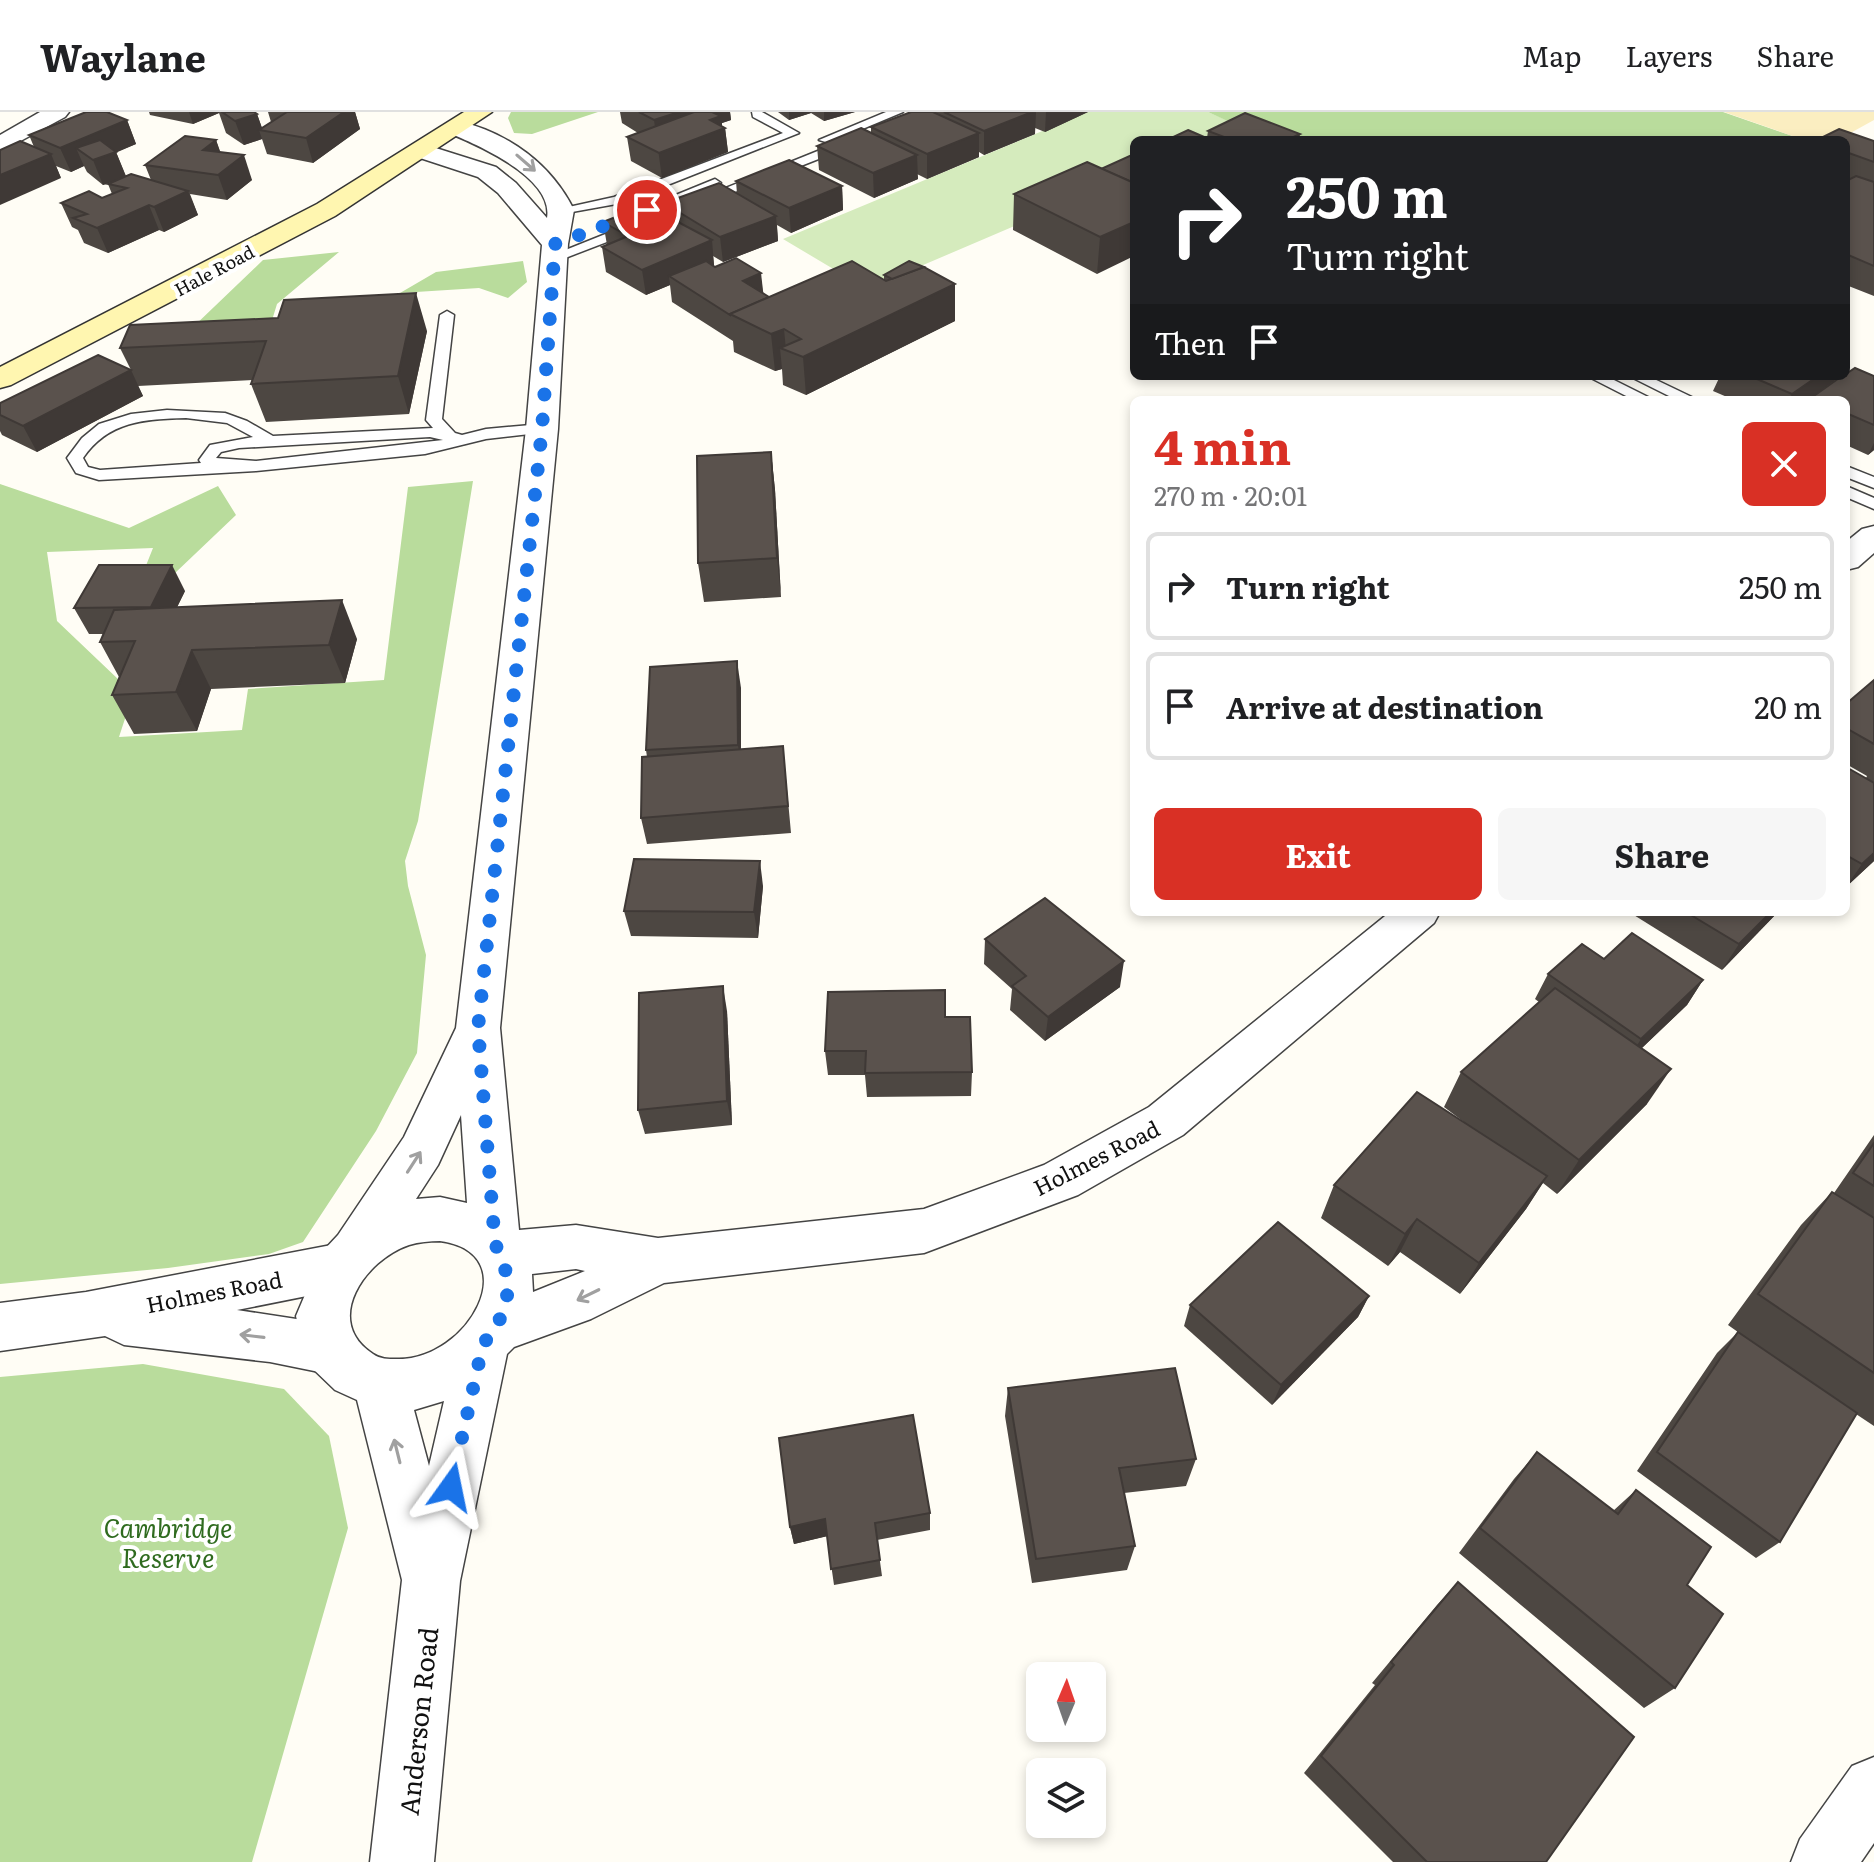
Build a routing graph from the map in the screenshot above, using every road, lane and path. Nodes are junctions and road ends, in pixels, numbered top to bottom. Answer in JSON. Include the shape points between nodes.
{"nodes":[{"id":1,"x":57,"y":112,"type":"edge"},
{"id":2,"x":480,"y":112,"type":"edge"},
{"id":3,"x":897,"y":112,"type":"edge"},
{"id":4,"x":757,"y":114,"type":"edge"},
{"id":5,"x":912,"y":118,"type":"edge"},
{"id":6,"x":458,"y":128,"type":"junction"},
{"id":7,"x":0,"y":145,"type":"edge"},
{"id":8,"x":423,"y":151,"type":"junction"},
{"id":9,"x":557,"y":237,"type":"junction"},
{"id":10,"x":447,"y":315,"type":"dead end"},
{"id":11,"x":0,"y":379,"type":"edge"},
{"id":12,"x":1603,"y":380,"type":"edge"},
{"id":13,"x":1645,"y":380,"type":"edge"},
{"id":14,"x":1637,"y":396,"type":"edge"},
{"id":15,"x":1681,"y":396,"type":"edge"},
{"id":16,"x":542,"y":429,"type":"junction"},
{"id":17,"x":454,"y":438,"type":"junction"},
{"id":18,"x":269,"y":441,"type":"junction"},
{"id":19,"x":219,"y":466,"type":"junction"},
{"id":20,"x":1850,"y":473,"type":"edge"},
{"id":21,"x":1874,"y":483,"type":"edge"},
{"id":22,"x":1850,"y":493,"type":"edge"},
{"id":23,"x":1874,"y":504,"type":"edge"},
{"id":24,"x":1874,"y":536,"type":"edge"},
{"id":25,"x":1850,"y":557,"type":"edge"},
{"id":26,"x":1414,"y":916,"type":"edge"},
{"id":27,"x":478,"y":1028,"type":"junction"},
{"id":28,"x":498,"y":1249,"type":"junction"},
{"id":29,"x":349,"y":1258,"type":"junction"},
{"id":30,"x":658,"y":1261,"type":"junction"},
{"id":31,"x":86,"y":1316,"type":"junction"},
{"id":32,"x":0,"y":1327,"type":"edge"},
{"id":33,"x":490,"y":1337,"type":"junction"},
{"id":34,"x":329,"y":1349,"type":"junction"},
{"id":35,"x":380,"y":1384,"type":"junction"},
{"id":36,"x":431,"y":1581,"type":"junction"},
{"id":37,"x":1874,"y":1788,"type":"edge"},
{"id":38,"x":402,"y":1862,"type":"edge"},
{"id":39,"x":1823,"y":1862,"type":"edge"}],
"edges":[{"from":1,"to":7,"type":"street"},
{"from":2,"to":6,"type":"main road","name":"Hale Road"},
{"from":3,"to":9,"type":"lane"},
{"from":4,"to":9,"type":"lane","via":[[793,133],[617,200]]},
{"from":5,"to":9,"type":"lane"},
{"from":6,"to":8,"type":"main road","name":"Hale Road"},
{"from":6,"to":9,"type":"street","one_way":true,"via":[[508,149],[544,180]]},
{"from":8,"to":9,"type":"street","via":[[487,172]]},
{"from":8,"to":11,"type":"main road","name":"Hale Road","via":[[326,210]]},
{"from":9,"to":16,"type":"street","name":"Anderson Road"},
{"from":10,"to":17,"type":"lane","via":[[434,420]]},
{"from":12,"to":14,"type":"lane"},
{"from":13,"to":15,"type":"lane"},
{"from":16,"to":17,"type":"lane"},
{"from":16,"to":27,"type":"street","name":"Anderson Road"},
{"from":17,"to":18,"type":"lane","via":[[418,432]]},
{"from":17,"to":19,"type":"lane","via":[[425,449]]},
{"from":18,"to":19,"type":"lane","via":[[216,448],[207,460]]},
{"from":18,"to":19,"type":"lane","via":[[229,418],[153,416],[106,426],[75,458],[82,470],[99,475]]},
{"from":20,"to":21,"type":"lane"},
{"from":22,"to":23,"type":"lane"},
{"from":24,"to":25,"type":"street"},
{"from":26,"to":30,"type":"street","name":"Holmes Road","via":[[1166,1121],[1061,1180],[924,1231]]},
{"from":27,"to":28,"type":"street","name":"Anderson Road"},
{"from":29,"to":27,"type":"street","name":"Anderson Road","one_way":true,"via":[[421,1151]]},
{"from":28,"to":29,"type":"street","via":[[470,1226],[435,1219],[382,1232]]},
{"from":28,"to":30,"type":"street","name":"Holmes Road","via":[[576,1247]]},
{"from":28,"to":33,"type":"street","name":"Anderson Road","via":[[507,1270],[508,1298]]},
{"from":29,"to":31,"type":"street","name":"Holmes Road"},
{"from":29,"to":34,"type":"street","name":"Anderson Road","via":[[322,1316]]},
{"from":30,"to":33,"type":"street","name":"Holmes Road","one_way":true},
{"from":31,"to":32,"type":"street","name":"Holmes Road"},
{"from":34,"to":31,"type":"street","name":"Holmes Road","one_way":true},
{"from":33,"to":35,"type":"street","via":[[445,1375],[413,1385]]},
{"from":33,"to":36,"type":"street","name":"Anderson Road"},
{"from":34,"to":35,"type":"street","via":[[354,1372]]},
{"from":36,"to":35,"type":"street","name":"Anderson Road","one_way":true},
{"from":36,"to":38,"type":"street","name":"Anderson Road"},
{"from":37,"to":39,"type":"street"}]}
